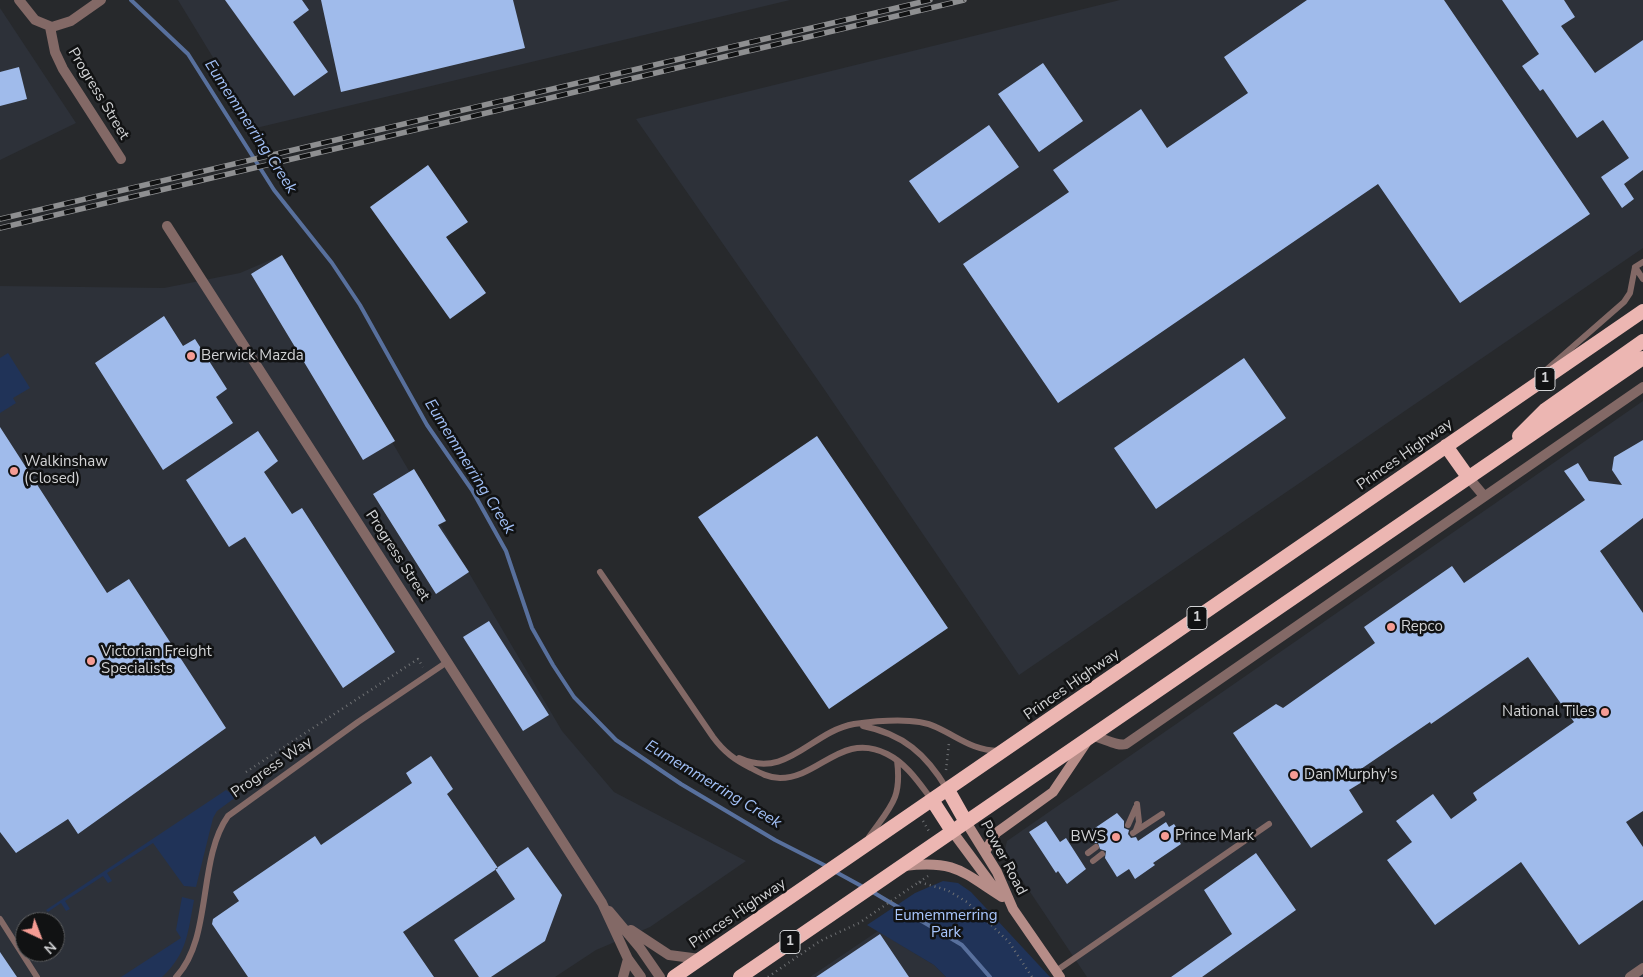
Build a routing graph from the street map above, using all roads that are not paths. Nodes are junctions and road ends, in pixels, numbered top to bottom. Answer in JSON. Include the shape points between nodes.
{"nodes":[{"id":1,"x":19,"y":0,"type":"edge"},
{"id":2,"x":101,"y":0,"type":"edge"},
{"id":3,"x":50,"y":27,"type":"junction"},
{"id":4,"x":121,"y":159,"type":"dead end"},
{"id":5,"x":167,"y":226,"type":"dead end"},
{"id":6,"x":1643,"y":262,"type":"edge"},
{"id":7,"x":1635,"y":268,"type":"junction"},
{"id":8,"x":1643,"y":279,"type":"edge"},
{"id":9,"x":1643,"y":311,"type":"edge"},
{"id":10,"x":1643,"y":341,"type":"edge"},
{"id":11,"x":1643,"y":358,"type":"edge"},
{"id":12,"x":1643,"y":387,"type":"edge"},
{"id":13,"x":1488,"y":418,"type":"junction"},
{"id":14,"x":1446,"y":446,"type":"junction"},
{"id":15,"x":1512,"y":446,"type":"junction"},
{"id":16,"x":1468,"y":477,"type":"junction"},
{"id":17,"x":1484,"y":496,"type":"junction"},
{"id":18,"x":600,"y":572,"type":"dead end"},
{"id":19,"x":447,"y":662,"type":"junction"},
{"id":20,"x":854,"y":724,"type":"junction"},
{"id":21,"x":713,"y":737,"type":"junction"},
{"id":22,"x":1090,"y":737,"type":"junction"},
{"id":23,"x":1005,"y":750,"type":"junction"},
{"id":24,"x":896,"y":760,"type":"junction"},
{"id":25,"x":948,"y":790,"type":"junction"},
{"id":26,"x":932,"y":800,"type":"junction"},
{"id":27,"x":1162,"y":814,"type":"dead end"},
{"id":28,"x":966,"y":822,"type":"junction"},
{"id":29,"x":1269,"y":824,"type":"dead end"},
{"id":30,"x":1128,"y":825,"type":"dead end"},
{"id":31,"x":952,"y":831,"type":"junction"},
{"id":32,"x":1096,"y":847,"type":"dead end"},
{"id":33,"x":858,"y":851,"type":"junction"},
{"id":34,"x":985,"y":852,"type":"junction"},
{"id":35,"x":1088,"y":853,"type":"dead end"},
{"id":36,"x":1102,"y":854,"type":"dead end"},
{"id":37,"x":1093,"y":861,"type":"dead end"},
{"id":38,"x":896,"y":870,"type":"junction"},
{"id":39,"x":1002,"y":897,"type":"junction"},
{"id":40,"x":602,"y":902,"type":"junction"},
{"id":41,"x":1013,"y":908,"type":"junction"},
{"id":42,"x":0,"y":919,"type":"edge"},
{"id":43,"x":618,"y":921,"type":"junction"},
{"id":44,"x":628,"y":959,"type":"junction"},
{"id":45,"x":700,"y":959,"type":"junction"},
{"id":46,"x":1643,"y":968,"type":"edge"},
{"id":47,"x":1058,"y":974,"type":"edge"},
{"id":48,"x":37,"y":977,"type":"edge"},
{"id":49,"x":176,"y":977,"type":"edge"},
{"id":50,"x":623,"y":977,"type":"edge"},
{"id":51,"x":641,"y":977,"type":"edge"},
{"id":52,"x":660,"y":977,"type":"edge"},
{"id":53,"x":674,"y":977,"type":"edge"},
{"id":54,"x":740,"y":977,"type":"edge"},
{"id":55,"x":1630,"y":977,"type":"edge"}],
"edges":[{"from":1,"to":3,"type":"street","via":[[32,17]]},
{"from":2,"to":3,"type":"street","via":[[67,23]]},
{"from":3,"to":4,"type":"street","name":"Progress Street","via":[[55,52],[63,69]]},
{"from":5,"to":19,"type":"street","name":"Progress Street"},
{"from":6,"to":7,"type":"lane"},
{"from":7,"to":8,"type":"lane"},
{"from":7,"to":13,"type":"lane","name":"Princes Highway","via":[[1628,296],[1620,307]]},
{"from":9,"to":13,"type":"highway","name":"Princes Highway","number":"1"},
{"from":10,"to":15,"type":"highway","via":[[1540,414]]},
{"from":11,"to":15,"type":"highway","number":"1"},
{"from":12,"to":17,"type":"street"},
{"from":13,"to":14,"type":"highway","name":"Princes Highway","number":"1"},
{"from":14,"to":16,"type":"highway"},
{"from":14,"to":23,"type":"highway","name":"Princes Highway","number":"1"},
{"from":15,"to":16,"type":"highway","number":"1"},
{"from":16,"to":17,"type":"street"},
{"from":16,"to":22,"type":"highway","number":"1"},
{"from":17,"to":22,"type":"street","via":[[1126,744],[1120,746],[1103,738]]},
{"from":18,"to":21,"type":"lane"},
{"from":19,"to":40,"type":"street","name":"Progress Street"},
{"from":19,"to":49,"type":"lane","name":"Progress Way","via":[[228,816],[216,839],[191,954]]},
{"from":20,"to":21,"type":"lane","via":[[835,730],[791,757],[770,764],[756,764],[740,758]]},
{"from":20,"to":23,"type":"lane","via":[[923,722],[978,749]]},
{"from":20,"to":25,"type":"lane","via":[[890,733],[915,747],[932,764]]},
{"from":21,"to":24,"type":"lane","via":[[737,761],[773,778],[797,775],[855,748],[878,750]]},
{"from":22,"to":28,"type":"highway","number":"1"},
{"from":22,"to":34,"type":"main road","via":[[1053,792],[996,833]]},
{"from":23,"to":25,"type":"highway","name":"Princes Highway","number":"1"},
{"from":24,"to":26,"type":"lane","via":[[913,774]]},
{"from":24,"to":33,"type":"lane","via":[[897,794]]},
{"from":25,"to":26,"type":"highway","name":"Princes Highway","number":"1"},
{"from":25,"to":28,"type":"highway"},
{"from":26,"to":31,"type":"highway"},
{"from":26,"to":33,"type":"highway","name":"Princes Highway","number":"1"},
{"from":27,"to":30,"type":"lane","via":[[1133,833],[1139,822],[1137,804]]},
{"from":28,"to":31,"type":"highway","number":"1"},
{"from":28,"to":34,"type":"main road","name":"Power Road"},
{"from":29,"to":47,"type":"lane"},
{"from":31,"to":38,"type":"highway","number":"1"},
{"from":31,"to":39,"type":"main road","name":"Power Road"},
{"from":32,"to":35,"type":"lane"},
{"from":33,"to":45,"type":"highway","name":"Princes Highway","number":"1"},
{"from":34,"to":41,"type":"main road","name":"Power Road"},
{"from":36,"to":37,"type":"lane"},
{"from":38,"to":39,"type":"main road","via":[[930,863],[950,865]]},
{"from":38,"to":54,"type":"highway","number":"1"},
{"from":39,"to":41,"type":"main road","name":"Power Road"},
{"from":40,"to":43,"type":"street","name":"Progress Street"},
{"from":40,"to":44,"type":"street","name":"Progress Street"},
{"from":41,"to":47,"type":"main road","name":"Power Road"},
{"from":42,"to":48,"type":"lane"},
{"from":43,"to":45,"type":"street","via":[[662,952]]},
{"from":43,"to":52,"type":"street","name":"Progress Street"},
{"from":44,"to":50,"type":"street"},
{"from":44,"to":51,"type":"street","name":"Progress Street"},
{"from":45,"to":53,"type":"highway","name":"Princes Highway","number":"1"},
{"from":46,"to":55,"type":"street"}]}
